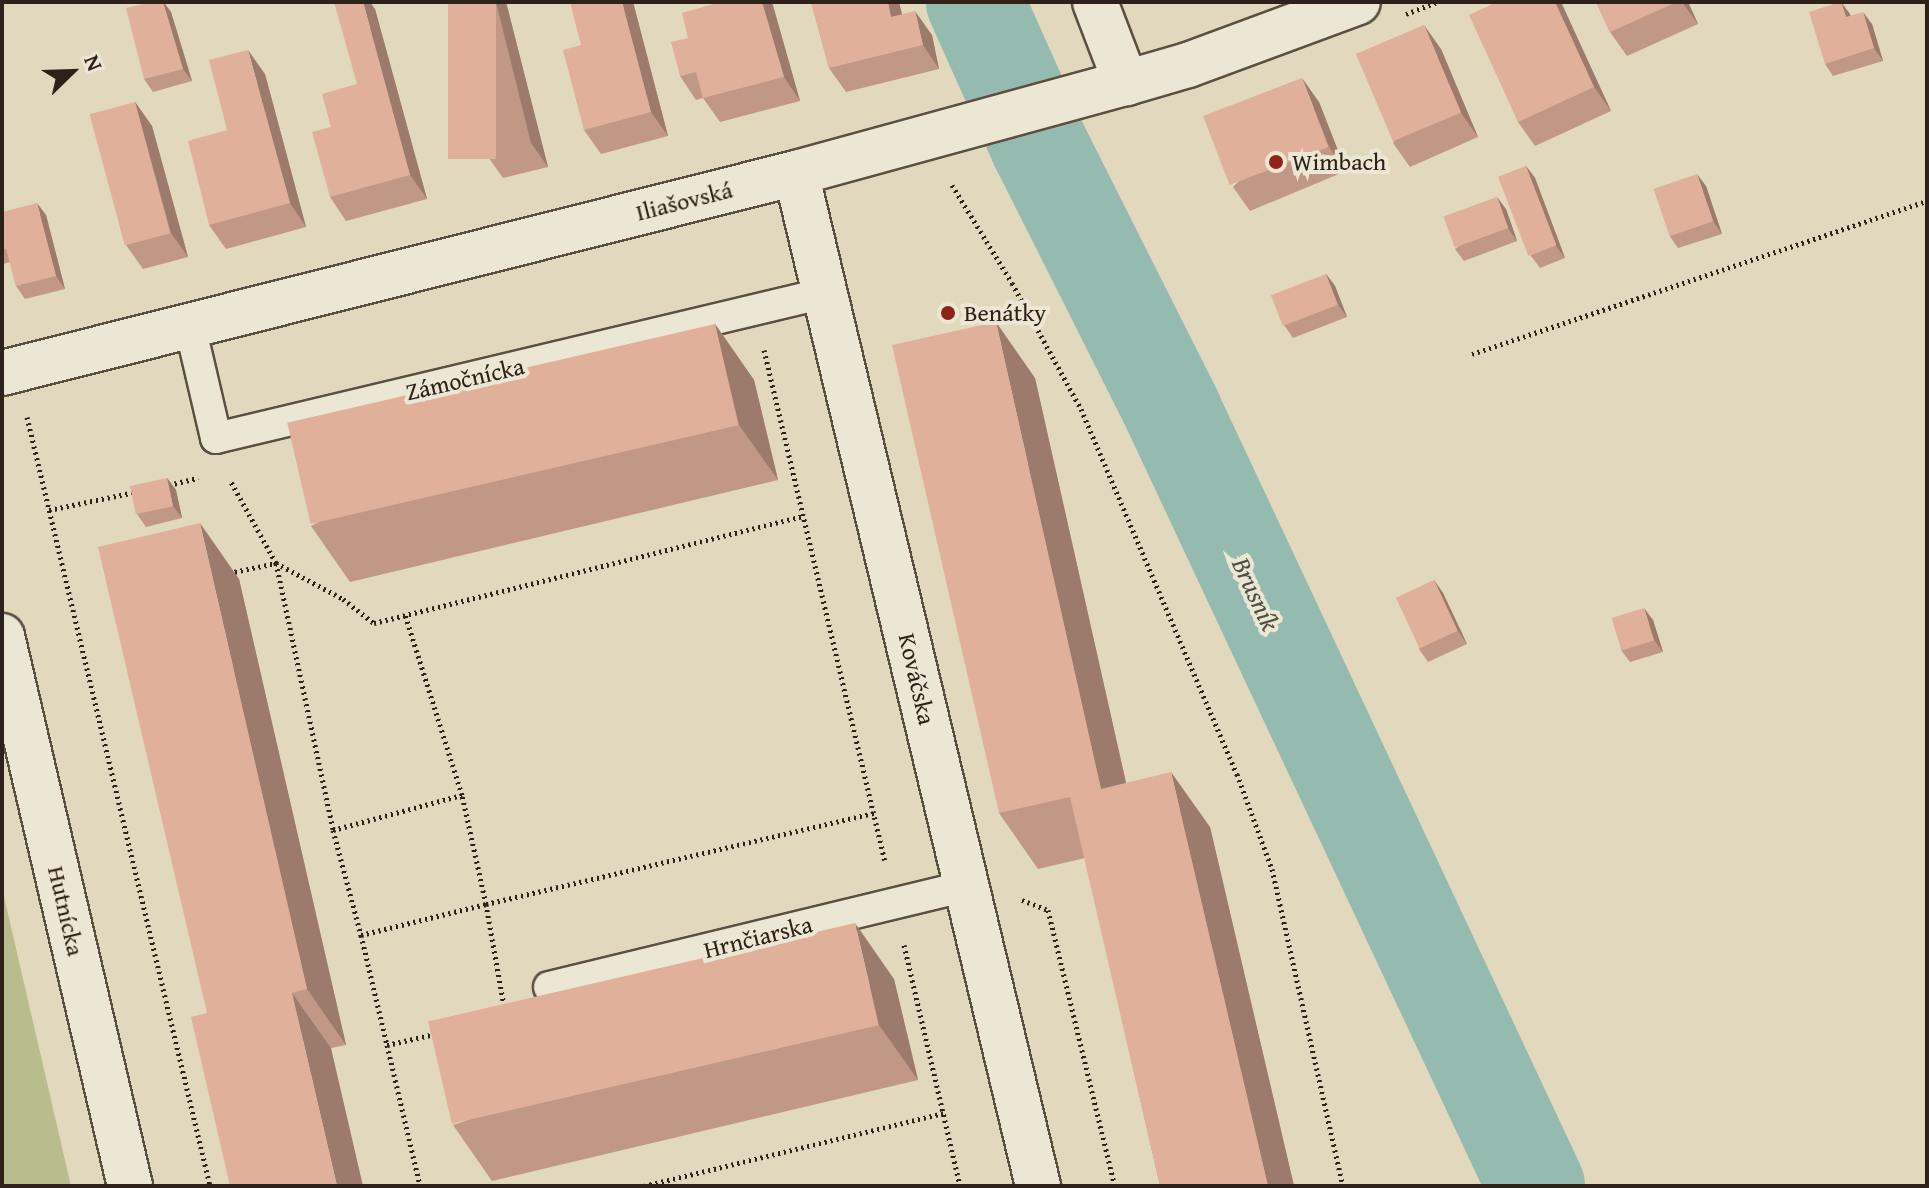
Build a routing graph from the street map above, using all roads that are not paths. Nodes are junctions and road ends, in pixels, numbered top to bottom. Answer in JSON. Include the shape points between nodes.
{"nodes":[{"id":1,"x":1095,"y":2,"type":"edge"},
{"id":2,"x":1358,"y":2,"type":"edge"},
{"id":3,"x":1109,"y":86,"type":"junction"},
{"id":4,"x":796,"y":173,"type":"junction"},
{"id":5,"x":825,"y":293,"type":"junction"},
{"id":6,"x":190,"y":326,"type":"junction"},
{"id":7,"x":2,"y":373,"type":"edge"},
{"id":8,"x":2,"y":636,"type":"edge"},
{"id":9,"x":966,"y":886,"type":"junction"},
{"id":10,"x":549,"y":987,"type":"dead end"},
{"id":11,"x":130,"y":1186,"type":"edge"},
{"id":12,"x":1038,"y":1186,"type":"edge"}],
"edges":[{"from":1,"to":3,"type":"street"},
{"from":2,"to":3,"type":"street","name":"Iliašovská","via":[[1188,65]]},
{"from":3,"to":4,"type":"street","name":"Iliašovská"},
{"from":4,"to":5,"type":"street","name":"Kováčska"},
{"from":4,"to":6,"type":"street","name":"Iliašovská"},
{"from":5,"to":6,"type":"lane","name":"Zámočnícka","via":[[216,438]]},
{"from":5,"to":9,"type":"street","name":"Kováčska"},
{"from":6,"to":7,"type":"street","name":"Iliašovská"},
{"from":8,"to":11,"type":"street","name":"Hutnícka"},
{"from":9,"to":10,"type":"lane","name":"Hrnčiarska"},
{"from":9,"to":12,"type":"street","name":"Kováčska"}]}
